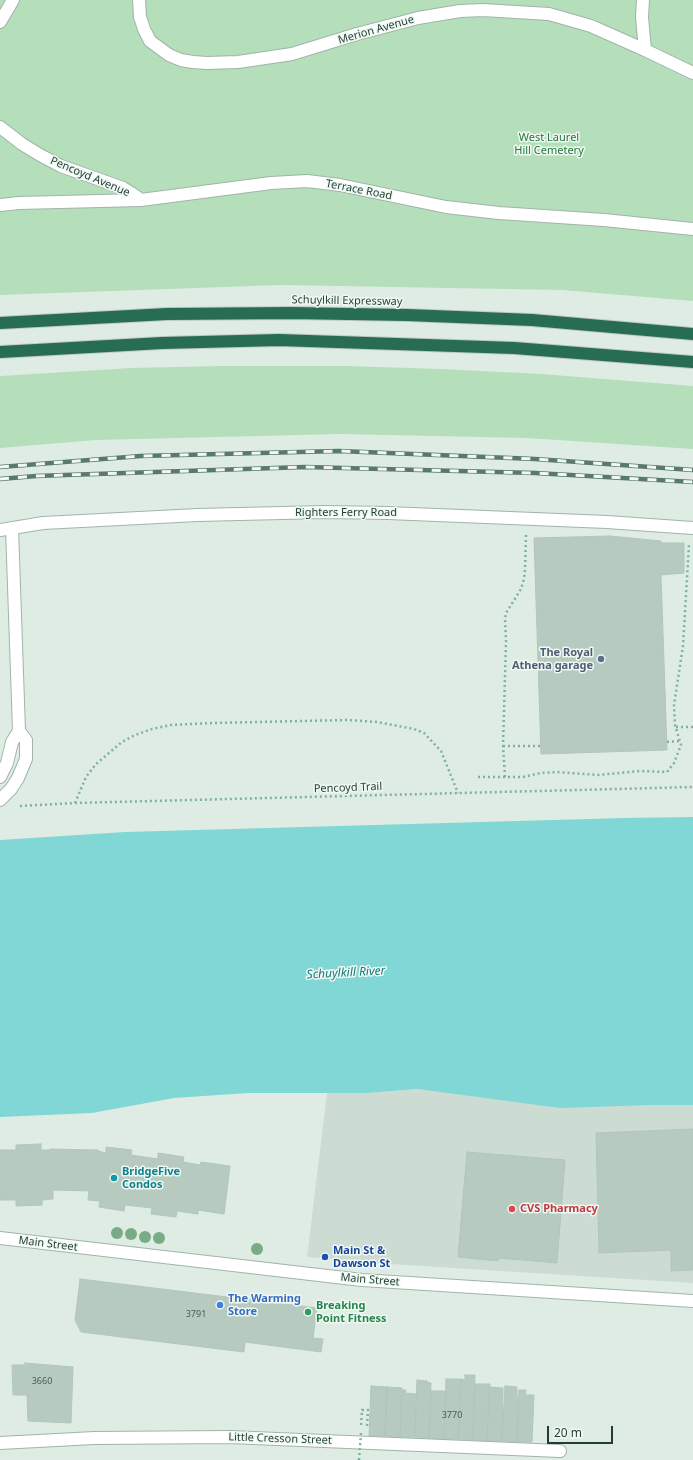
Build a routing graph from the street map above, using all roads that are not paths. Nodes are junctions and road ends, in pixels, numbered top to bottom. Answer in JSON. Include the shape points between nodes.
{"nodes":[{"id":1,"x":14,"y":0,"type":"edge"},
{"id":2,"x":139,"y":0,"type":"edge"},
{"id":3,"x":643,"y":0,"type":"edge"},
{"id":4,"x":0,"y":22,"type":"edge"},
{"id":5,"x":645,"y":50,"type":"junction"},
{"id":6,"x":693,"y":73,"type":"edge"},
{"id":7,"x":0,"y":127,"type":"edge"},
{"id":8,"x":141,"y":200,"type":"junction"},
{"id":9,"x":0,"y":205,"type":"edge"},
{"id":10,"x":693,"y":230,"type":"edge"},
{"id":11,"x":0,"y":323,"type":"edge"},
{"id":12,"x":693,"y":334,"type":"edge"},
{"id":13,"x":0,"y":352,"type":"edge"},
{"id":14,"x":693,"y":362,"type":"edge"},
{"id":15,"x":692,"y":528,"type":"edge"},
{"id":16,"x":6,"y":529,"type":"edge"},
{"id":17,"x":19,"y":731,"type":"junction"},
{"id":18,"x":0,"y":777,"type":"edge"},
{"id":19,"x":0,"y":800,"type":"edge"},
{"id":20,"x":0,"y":1238,"type":"edge"},
{"id":21,"x":693,"y":1301,"type":"edge"},
{"id":22,"x":0,"y":1443,"type":"edge"},
{"id":23,"x":560,"y":1451,"type":"dead end"}],
"edges":[{"from":1,"to":4,"type":"street"},
{"from":2,"to":5,"type":"street","name":"Merion Avenue","via":[[140,17],[150,41],[169,55],[193,62],[238,62],[292,54],[418,18],[483,10],[549,14],[592,26]]},
{"from":3,"to":5,"type":"street"},
{"from":5,"to":6,"type":"street","name":"Merion Avenue"},
{"from":7,"to":8,"type":"street","name":"Pencoyd Avenue","via":[[47,159],[123,188]]},
{"from":8,"to":9,"type":"street","name":"Terrace Road"},
{"from":8,"to":10,"type":"street","name":"Terrace Road","via":[[271,183],[307,182],[340,185],[446,207]]},
{"from":11,"to":12,"type":"highway","name":"Schuylkill Expressway","via":[[167,314],[368,314],[532,320]]},
{"from":13,"to":14,"type":"highway","via":[[162,343],[279,340],[514,348]]},
{"from":15,"to":16,"type":"street","name":"Righters Ferry Road","via":[[607,522],[325,512],[42,523]]},
{"from":16,"to":17,"type":"street"},
{"from":17,"to":18,"type":"street","via":[[12,742],[7,763]]},
{"from":17,"to":19,"type":"street","via":[[26,740],[26,759],[18,778]]},
{"from":20,"to":21,"type":"street","name":"Main Street","via":[[362,1280]]},
{"from":22,"to":23,"type":"street","name":"Little Cresson Street","via":[[94,1438],[363,1438]]}]}
